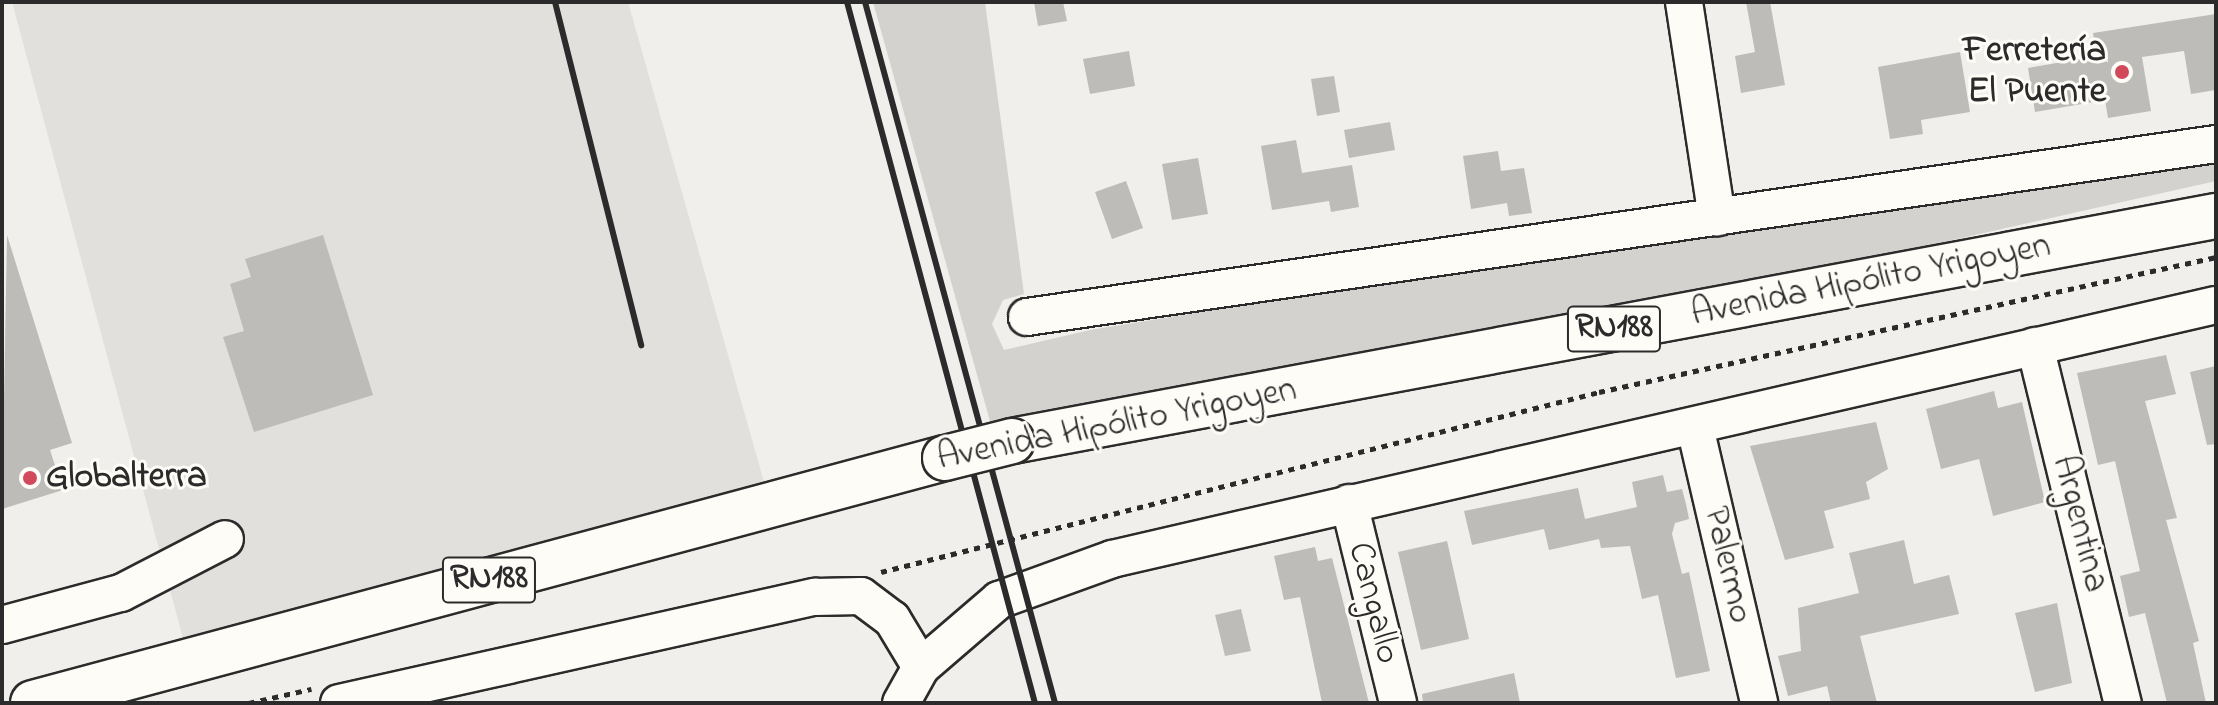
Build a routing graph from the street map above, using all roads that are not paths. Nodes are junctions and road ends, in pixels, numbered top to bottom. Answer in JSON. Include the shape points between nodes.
{"nodes":[{"id":1,"x":1684,"y":2,"type":"edge"},
{"id":2,"x":2216,"y":144,"type":"edge"},
{"id":3,"x":2216,"y":216,"type":"edge"},
{"id":4,"x":1717,"y":217,"type":"junction"},
{"id":5,"x":2216,"y":305,"type":"edge"},
{"id":6,"x":1027,"y":317,"type":"dead end"},
{"id":7,"x":2035,"y":346,"type":"junction"},
{"id":8,"x":1695,"y":427,"type":"junction"},
{"id":9,"x":1349,"y":503,"type":"junction"},
{"id":10,"x":225,"y":539,"type":"dead end"},
{"id":11,"x":2,"y":625,"type":"edge"},
{"id":12,"x":921,"y":667,"type":"junction"},
{"id":13,"x":332,"y":695,"type":"edge"},
{"id":14,"x":33,"y":703,"type":"edge"},
{"id":15,"x":901,"y":703,"type":"edge"},
{"id":16,"x":1398,"y":703,"type":"edge"},
{"id":17,"x":1759,"y":703,"type":"edge"},
{"id":18,"x":2123,"y":703,"type":"edge"}],
"edges":[{"from":1,"to":4,"type":"street"},
{"from":2,"to":4,"type":"street"},
{"from":3,"to":14,"type":"main road","name":"Avenida Hipólito Yrigoyen","number":"RN188","bridge":true,"via":[[1012,441]]},
{"from":4,"to":6,"type":"street"},
{"from":5,"to":7,"type":"street"},
{"from":7,"to":8,"type":"street"},
{"from":7,"to":18,"type":"street","name":"Argentina"},
{"from":8,"to":9,"type":"street"},
{"from":8,"to":17,"type":"street","name":"Palermo"},
{"from":9,"to":12,"type":"street","via":[[1112,559],[999,600]]},
{"from":9,"to":16,"type":"street","name":"Cangallo"},
{"from":10,"to":11,"type":"street","via":[[121,593]]},
{"from":12,"to":13,"type":"street","via":[[892,619],[861,596],[815,597]]},
{"from":12,"to":15,"type":"street"}]}
